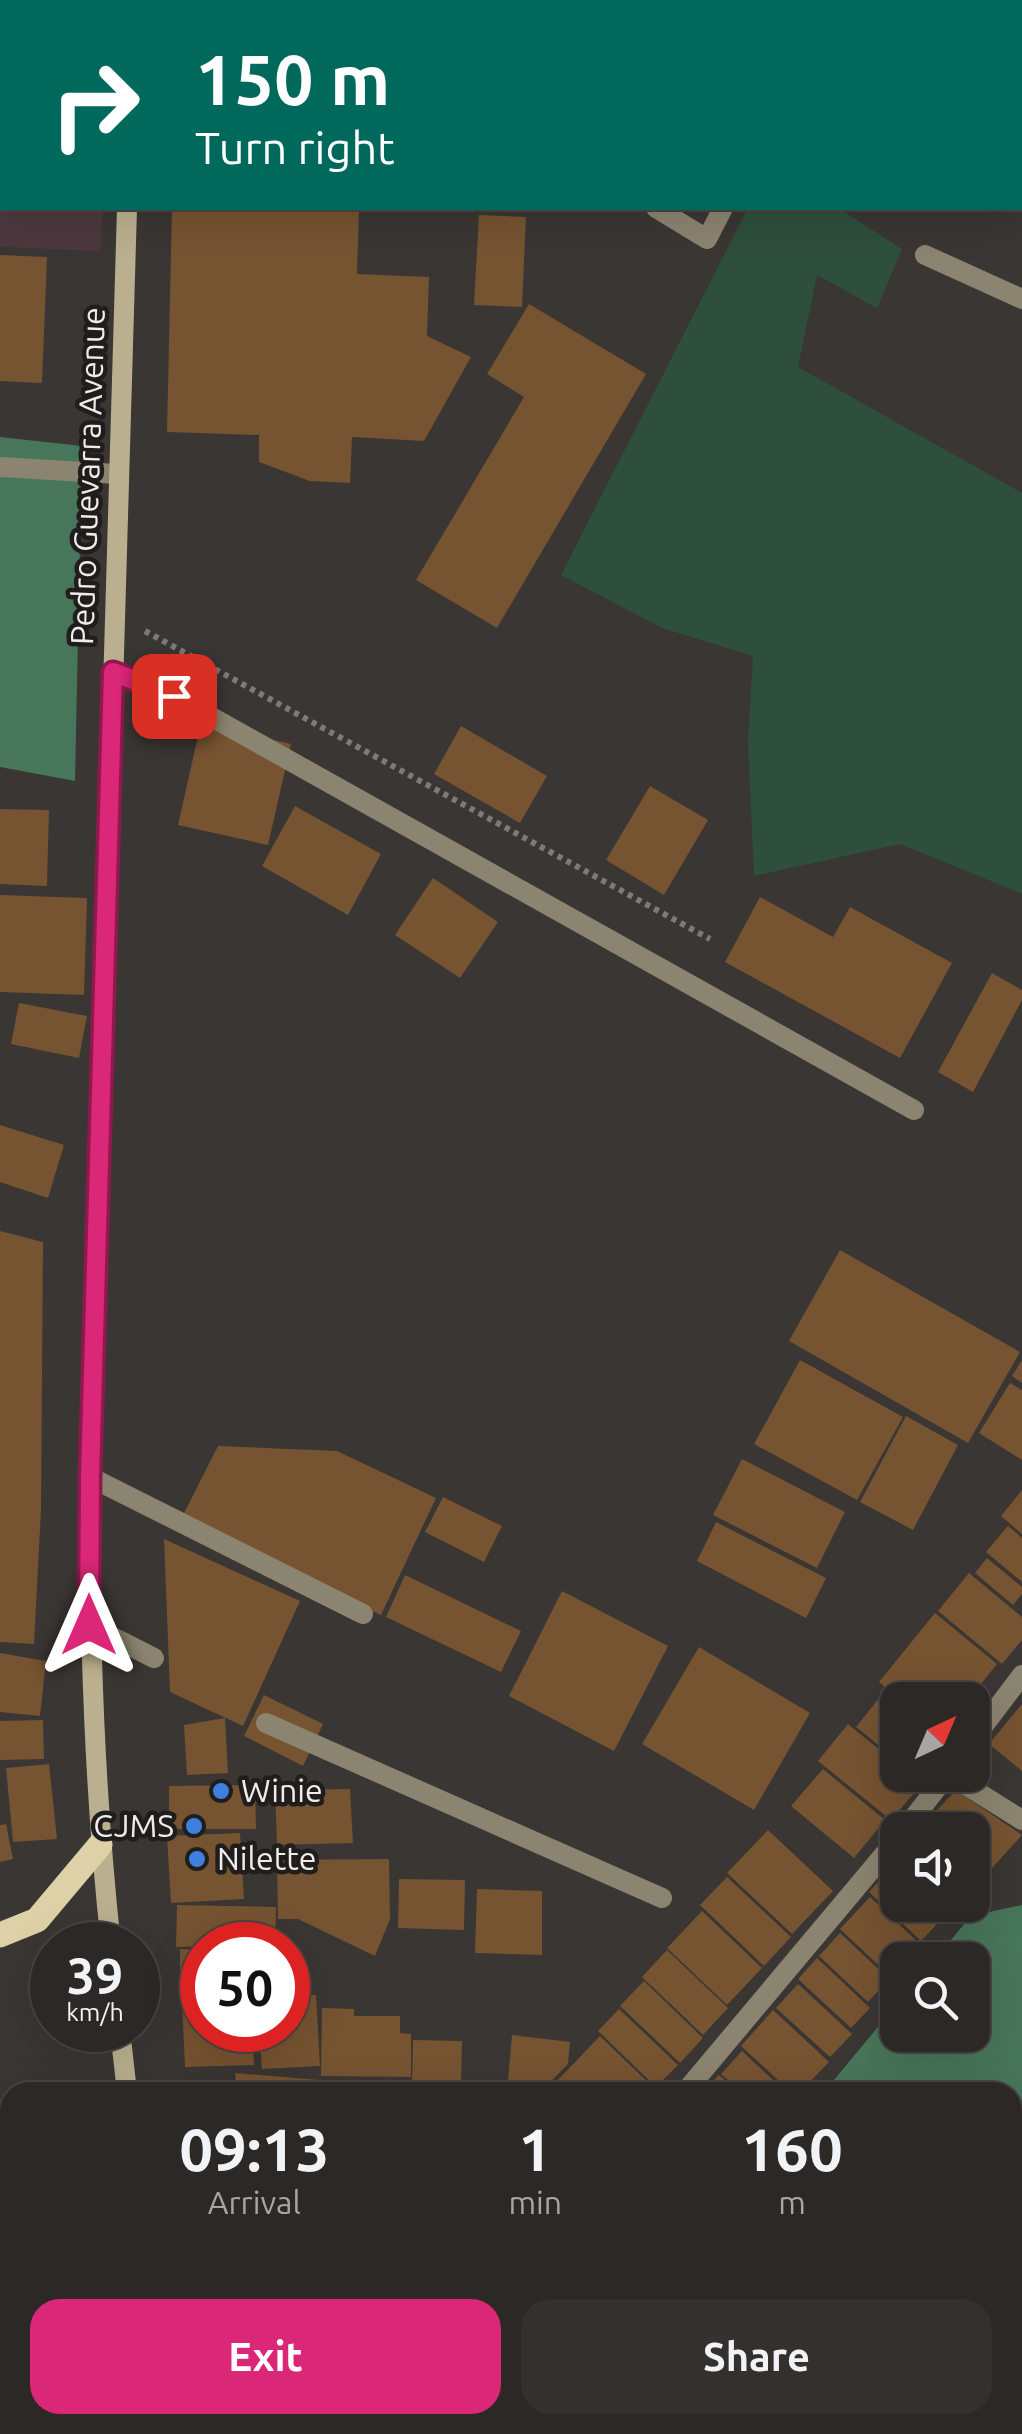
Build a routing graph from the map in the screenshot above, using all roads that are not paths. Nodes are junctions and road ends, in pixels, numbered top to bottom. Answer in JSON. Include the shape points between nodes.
{"nodes":[{"id":1,"x":126,"y":210,"type":"edge"},
{"id":2,"x":659,"y":210,"type":"edge"},
{"id":3,"x":722,"y":210,"type":"edge"},
{"id":4,"x":925,"y":255,"type":"dead end"},
{"id":5,"x":1022,"y":299,"type":"edge"},
{"id":6,"x":0,"y":467,"type":"edge"},
{"id":7,"x":118,"y":474,"type":"junction"},
{"id":8,"x":113,"y":672,"type":"junction"},
{"id":9,"x":914,"y":1110,"type":"dead end"},
{"id":10,"x":90,"y":1477,"type":"junction"},
{"id":11,"x":363,"y":1614,"type":"dead end"},
{"id":12,"x":89,"y":1625,"type":"junction"},
{"id":13,"x":154,"y":1658,"type":"dead end"},
{"id":14,"x":1022,"y":1675,"type":"edge"},
{"id":15,"x":990,"y":1717,"type":"edge"},
{"id":16,"x":266,"y":1723,"type":"dead end"},
{"id":17,"x":934,"y":1792,"type":"edge"},
{"id":18,"x":976,"y":1792,"type":"edge"},
{"id":19,"x":918,"y":1812,"type":"edge"},
{"id":20,"x":1022,"y":1820,"type":"edge"},
{"id":21,"x":100,"y":1845,"type":"junction"},
{"id":22,"x":880,"y":1859,"type":"edge"},
{"id":23,"x":662,"y":1898,"type":"dead end"},
{"id":24,"x":108,"y":1922,"type":"edge"},
{"id":25,"x":0,"y":1935,"type":"edge"},
{"id":26,"x":122,"y":2052,"type":"edge"},
{"id":27,"x":126,"y":2082,"type":"edge"},
{"id":28,"x":693,"y":2082,"type":"edge"}],
"edges":[{"from":1,"to":7,"type":"main road","name":"Pedro Guevarra Avenue"},
{"from":2,"to":3,"type":"street","via":[[707,239]]},
{"from":4,"to":5,"type":"street"},
{"from":6,"to":7,"type":"street"},
{"from":7,"to":8,"type":"main road","name":"Pedro Guevarra Avenue"},
{"from":8,"to":9,"type":"street","via":[[174,696]]},
{"from":8,"to":10,"type":"main road","name":"Pedro Guevarra Avenue"},
{"from":10,"to":11,"type":"street"},
{"from":10,"to":12,"type":"main road","name":"Pedro Guevarra Avenue"},
{"from":12,"to":13,"type":"street"},
{"from":12,"to":21,"type":"main road","name":"Pedro Guevarra Avenue"},
{"from":14,"to":15,"type":"street"},
{"from":16,"to":23,"type":"street"},
{"from":17,"to":19,"type":"street"},
{"from":18,"to":20,"type":"street"},
{"from":21,"to":24,"type":"main road","name":"Pedro Guevarra Avenue"},
{"from":21,"to":25,"type":"main road","via":[[38,1920]]},
{"from":22,"to":28,"type":"street"},
{"from":26,"to":27,"type":"main road"}]}
